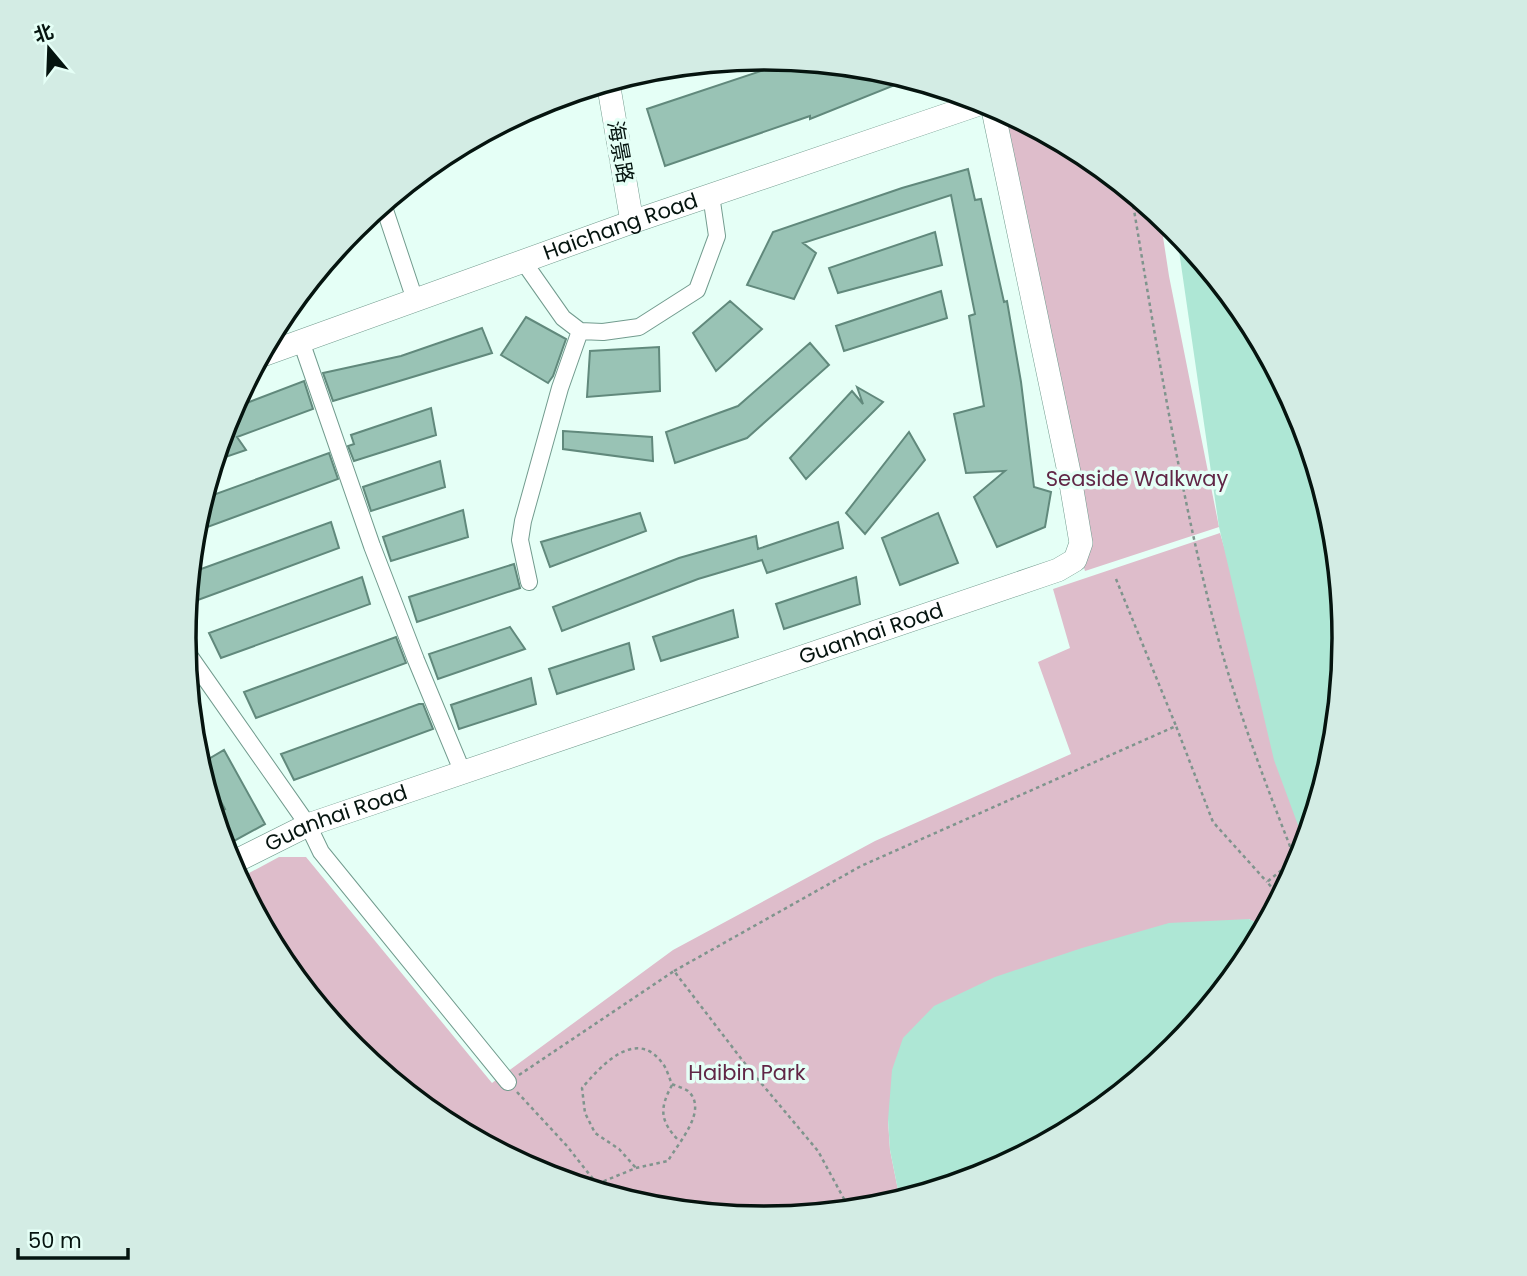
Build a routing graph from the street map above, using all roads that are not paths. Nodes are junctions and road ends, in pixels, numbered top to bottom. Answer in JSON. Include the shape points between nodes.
{"nodes":[{"id":1,"x":610,"y":91,"type":"edge"},
{"id":2,"x":967,"y":108,"type":"edge"},
{"id":3,"x":995,"y":120,"type":"edge"},
{"id":4,"x":710,"y":195,"type":"junction"},
{"id":5,"x":386,"y":214,"type":"edge"},
{"id":6,"x":632,"y":222,"type":"junction"},
{"id":7,"x":523,"y":261,"type":"junction"},
{"id":8,"x":415,"y":300,"type":"junction"},
{"id":9,"x":580,"y":331,"type":"junction"},
{"id":10,"x":301,"y":341,"type":"junction"},
{"id":11,"x":274,"y":351,"type":"edge"},
{"id":12,"x":529,"y":582,"type":"dead end"},
{"id":13,"x":197,"y":666,"type":"edge"},
{"id":14,"x":463,"y":773,"type":"junction"},
{"id":15,"x":308,"y":825,"type":"junction"},
{"id":16,"x":241,"y":859,"type":"edge"},
{"id":17,"x":508,"y":1082,"type":"road end"}],
"edges":[{"from":1,"to":6,"type":"street","name":"海景路"},
{"from":2,"to":4,"type":"street","name":"Haichang Road"},
{"from":3,"to":14,"type":"street","name":"Guanhai Road","via":[[1069,472],[1081,543],[1075,561]]},
{"from":4,"to":6,"type":"street","name":"Haichang Road"},
{"from":4,"to":9,"type":"street","via":[[717,236],[697,290],[639,327]]},
{"from":5,"to":8,"type":"street"},
{"from":6,"to":7,"type":"street","name":"Haichang Road"},
{"from":7,"to":8,"type":"street","name":"Haichang Road"},
{"from":7,"to":9,"type":"street","via":[[563,318]]},
{"from":8,"to":10,"type":"street","name":"Haichang Road"},
{"from":9,"to":12,"type":"street","via":[[523,521],[520,540]]},
{"from":10,"to":11,"type":"street","name":"Haichang Road"},
{"from":10,"to":14,"type":"street","via":[[372,546]]},
{"from":13,"to":15,"type":"street"},
{"from":14,"to":15,"type":"street","name":"Guanhai Road"},
{"from":15,"to":16,"type":"street","name":"Guanhai Road"},
{"from":15,"to":17,"type":"street","via":[[321,852]]}]}
